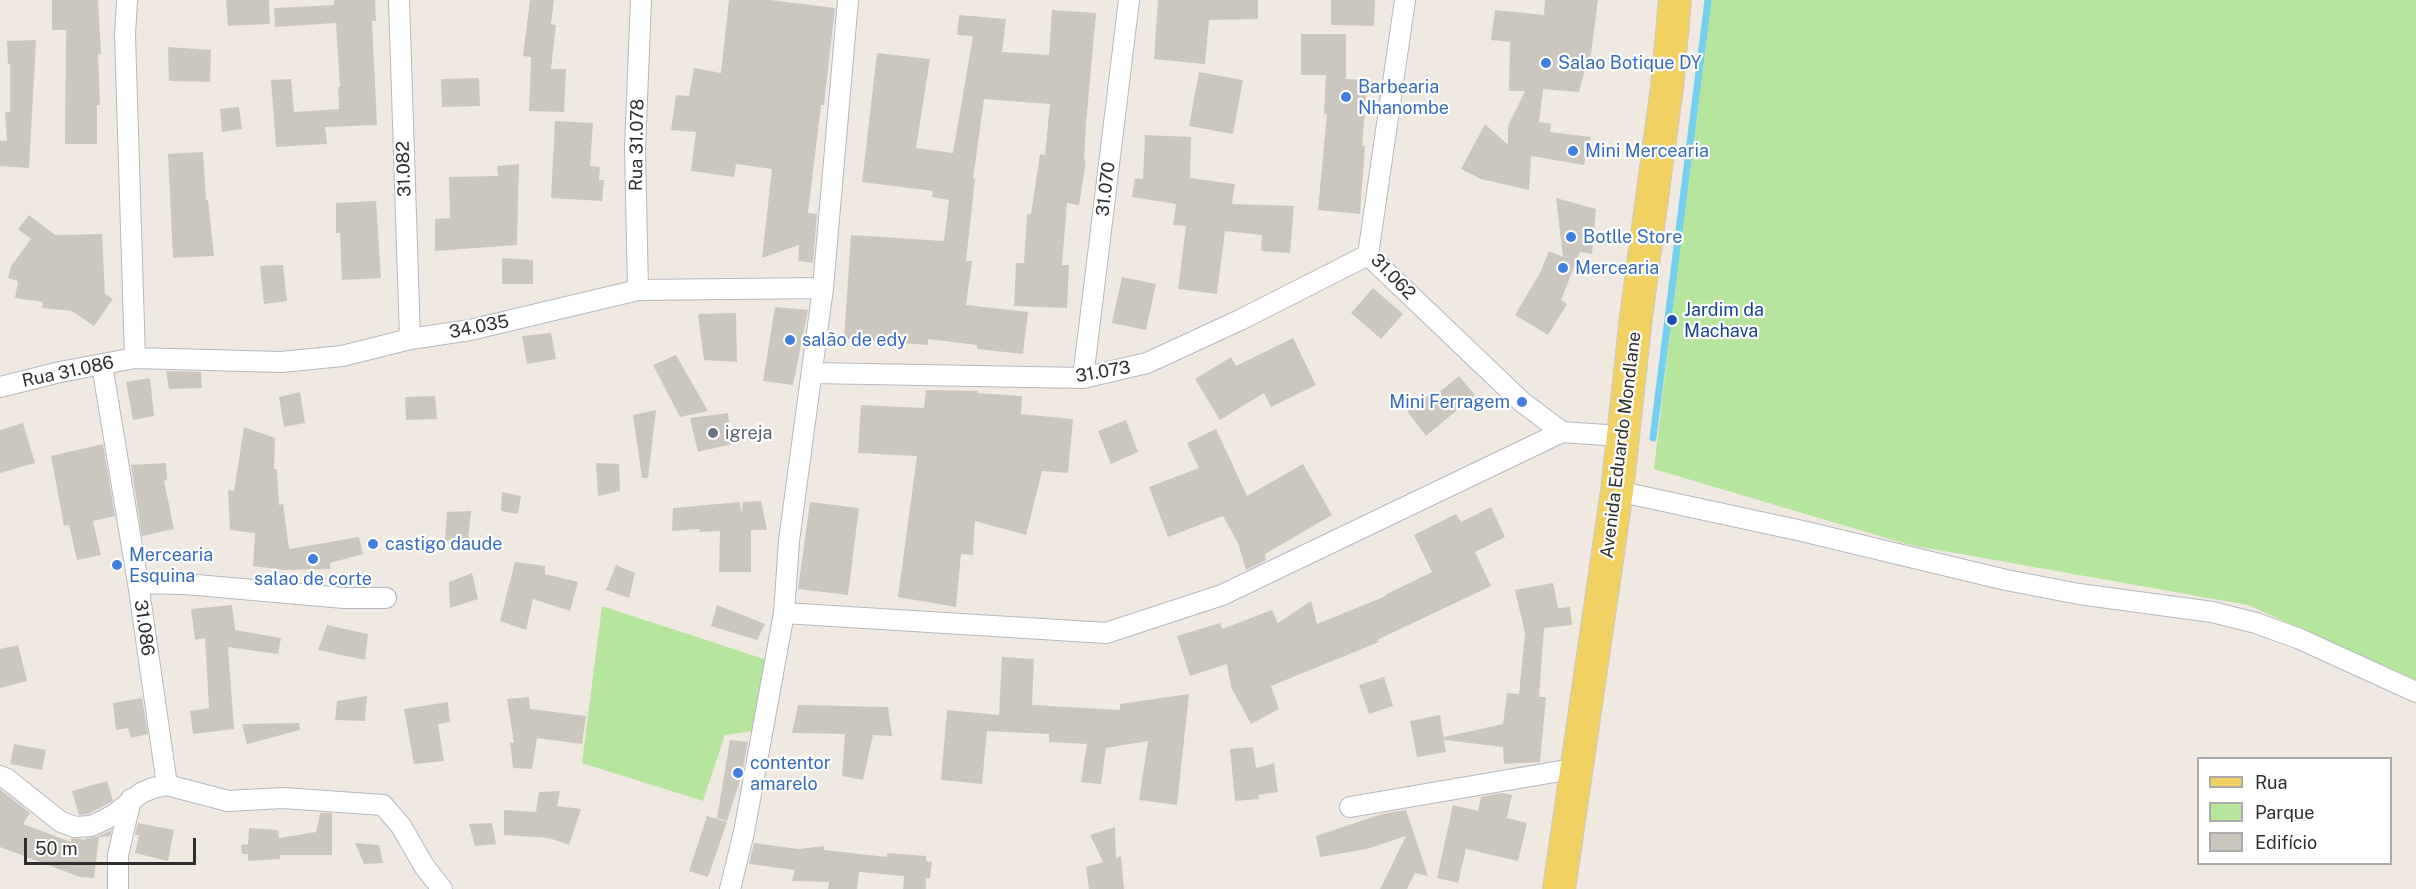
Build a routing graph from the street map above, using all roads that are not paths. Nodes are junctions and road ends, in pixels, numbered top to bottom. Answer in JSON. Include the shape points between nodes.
{"nodes":[{"id":1,"x":127,"y":0,"type":"edge"},
{"id":2,"x":399,"y":0,"type":"edge"},
{"id":3,"x":641,"y":0,"type":"edge"},
{"id":4,"x":848,"y":0,"type":"edge"},
{"id":5,"x":1129,"y":0,"type":"edge"},
{"id":6,"x":1405,"y":0,"type":"edge"},
{"id":7,"x":1675,"y":0,"type":"edge"},
{"id":8,"x":1368,"y":255,"type":"junction"},
{"id":9,"x":823,"y":288,"type":"junction"},
{"id":10,"x":638,"y":290,"type":"junction"},
{"id":11,"x":410,"y":339,"type":"junction"},
{"id":12,"x":135,"y":358,"type":"junction"},
{"id":13,"x":102,"y":365,"type":"junction"},
{"id":14,"x":813,"y":373,"type":"junction"},
{"id":15,"x":1083,"y":378,"type":"junction"},
{"id":16,"x":0,"y":387,"type":"edge"},
{"id":17,"x":1562,"y":432,"type":"junction"},
{"id":18,"x":1622,"y":436,"type":"junction"},
{"id":19,"x":1617,"y":491,"type":"junction"},
{"id":20,"x":138,"y":582,"type":"junction"},
{"id":21,"x":386,"y":598,"type":"dead end"},
{"id":22,"x":784,"y":613,"type":"junction"},
{"id":23,"x":2416,"y":692,"type":"edge"},
{"id":24,"x":1578,"y":768,"type":"junction"},
{"id":25,"x":0,"y":776,"type":"edge"},
{"id":26,"x":167,"y":785,"type":"junction"},
{"id":27,"x":131,"y":800,"type":"junction"},
{"id":28,"x":1350,"y":807,"type":"dead end"},
{"id":29,"x":118,"y":889,"type":"edge"},
{"id":30,"x":442,"y":889,"type":"edge"},
{"id":31,"x":730,"y":889,"type":"edge"},
{"id":32,"x":1559,"y":889,"type":"edge"}],
"edges":[{"from":1,"to":12,"type":"street"},
{"from":2,"to":11,"type":"street","name":"31.082"},
{"from":3,"to":10,"type":"street","name":"Rua 31.078","via":[[635,149]]},
{"from":4,"to":9,"type":"street"},
{"from":5,"to":15,"type":"street","name":"31.070"},
{"from":6,"to":8,"type":"street","name":"31.062"},
{"from":7,"to":18,"type":"main road","name":"Avenida Eduardo Mondlane"},
{"from":8,"to":15,"type":"street","name":"31.073","via":[[1148,363]]},
{"from":8,"to":17,"type":"street","name":"31.062","via":[[1522,402]]},
{"from":9,"to":10,"type":"street","name":"34.035"},
{"from":9,"to":14,"type":"street"},
{"from":10,"to":11,"type":"street","name":"34.035","via":[[470,330]]},
{"from":11,"to":12,"type":"street","name":"34.035","via":[[342,356],[281,362]]},
{"from":12,"to":13,"type":"street","name":"Rua 31.086"},
{"from":13,"to":16,"type":"street","name":"Rua 31.086"},
{"from":13,"to":20,"type":"street","name":"31.086"},
{"from":14,"to":15,"type":"street","name":"31.073"},
{"from":14,"to":22,"type":"street","via":[[789,541]]},
{"from":17,"to":18,"type":"street"},
{"from":17,"to":22,"type":"street","via":[[1222,595],[1106,633]]},
{"from":18,"to":19,"type":"main road","name":"Avenida Eduardo Mondlane"},
{"from":19,"to":23,"type":"street","via":[[2006,580],[2212,612],[2256,623]]},
{"from":19,"to":24,"type":"main road","name":"Avenida Eduardo Mondlane"},
{"from":20,"to":21,"type":"street"},
{"from":20,"to":26,"type":"street","name":"31.086"},
{"from":22,"to":31,"type":"street"},
{"from":24,"to":28,"type":"street"},
{"from":24,"to":32,"type":"main road","name":"Avenida Eduardo Mondlane"},
{"from":25,"to":27,"type":"street","via":[[61,822],[75,827],[104,820]]},
{"from":26,"to":27,"type":"street"},
{"from":26,"to":30,"type":"street","via":[[228,801],[282,798],[383,805]]},
{"from":27,"to":29,"type":"street","via":[[118,855]]}]}
